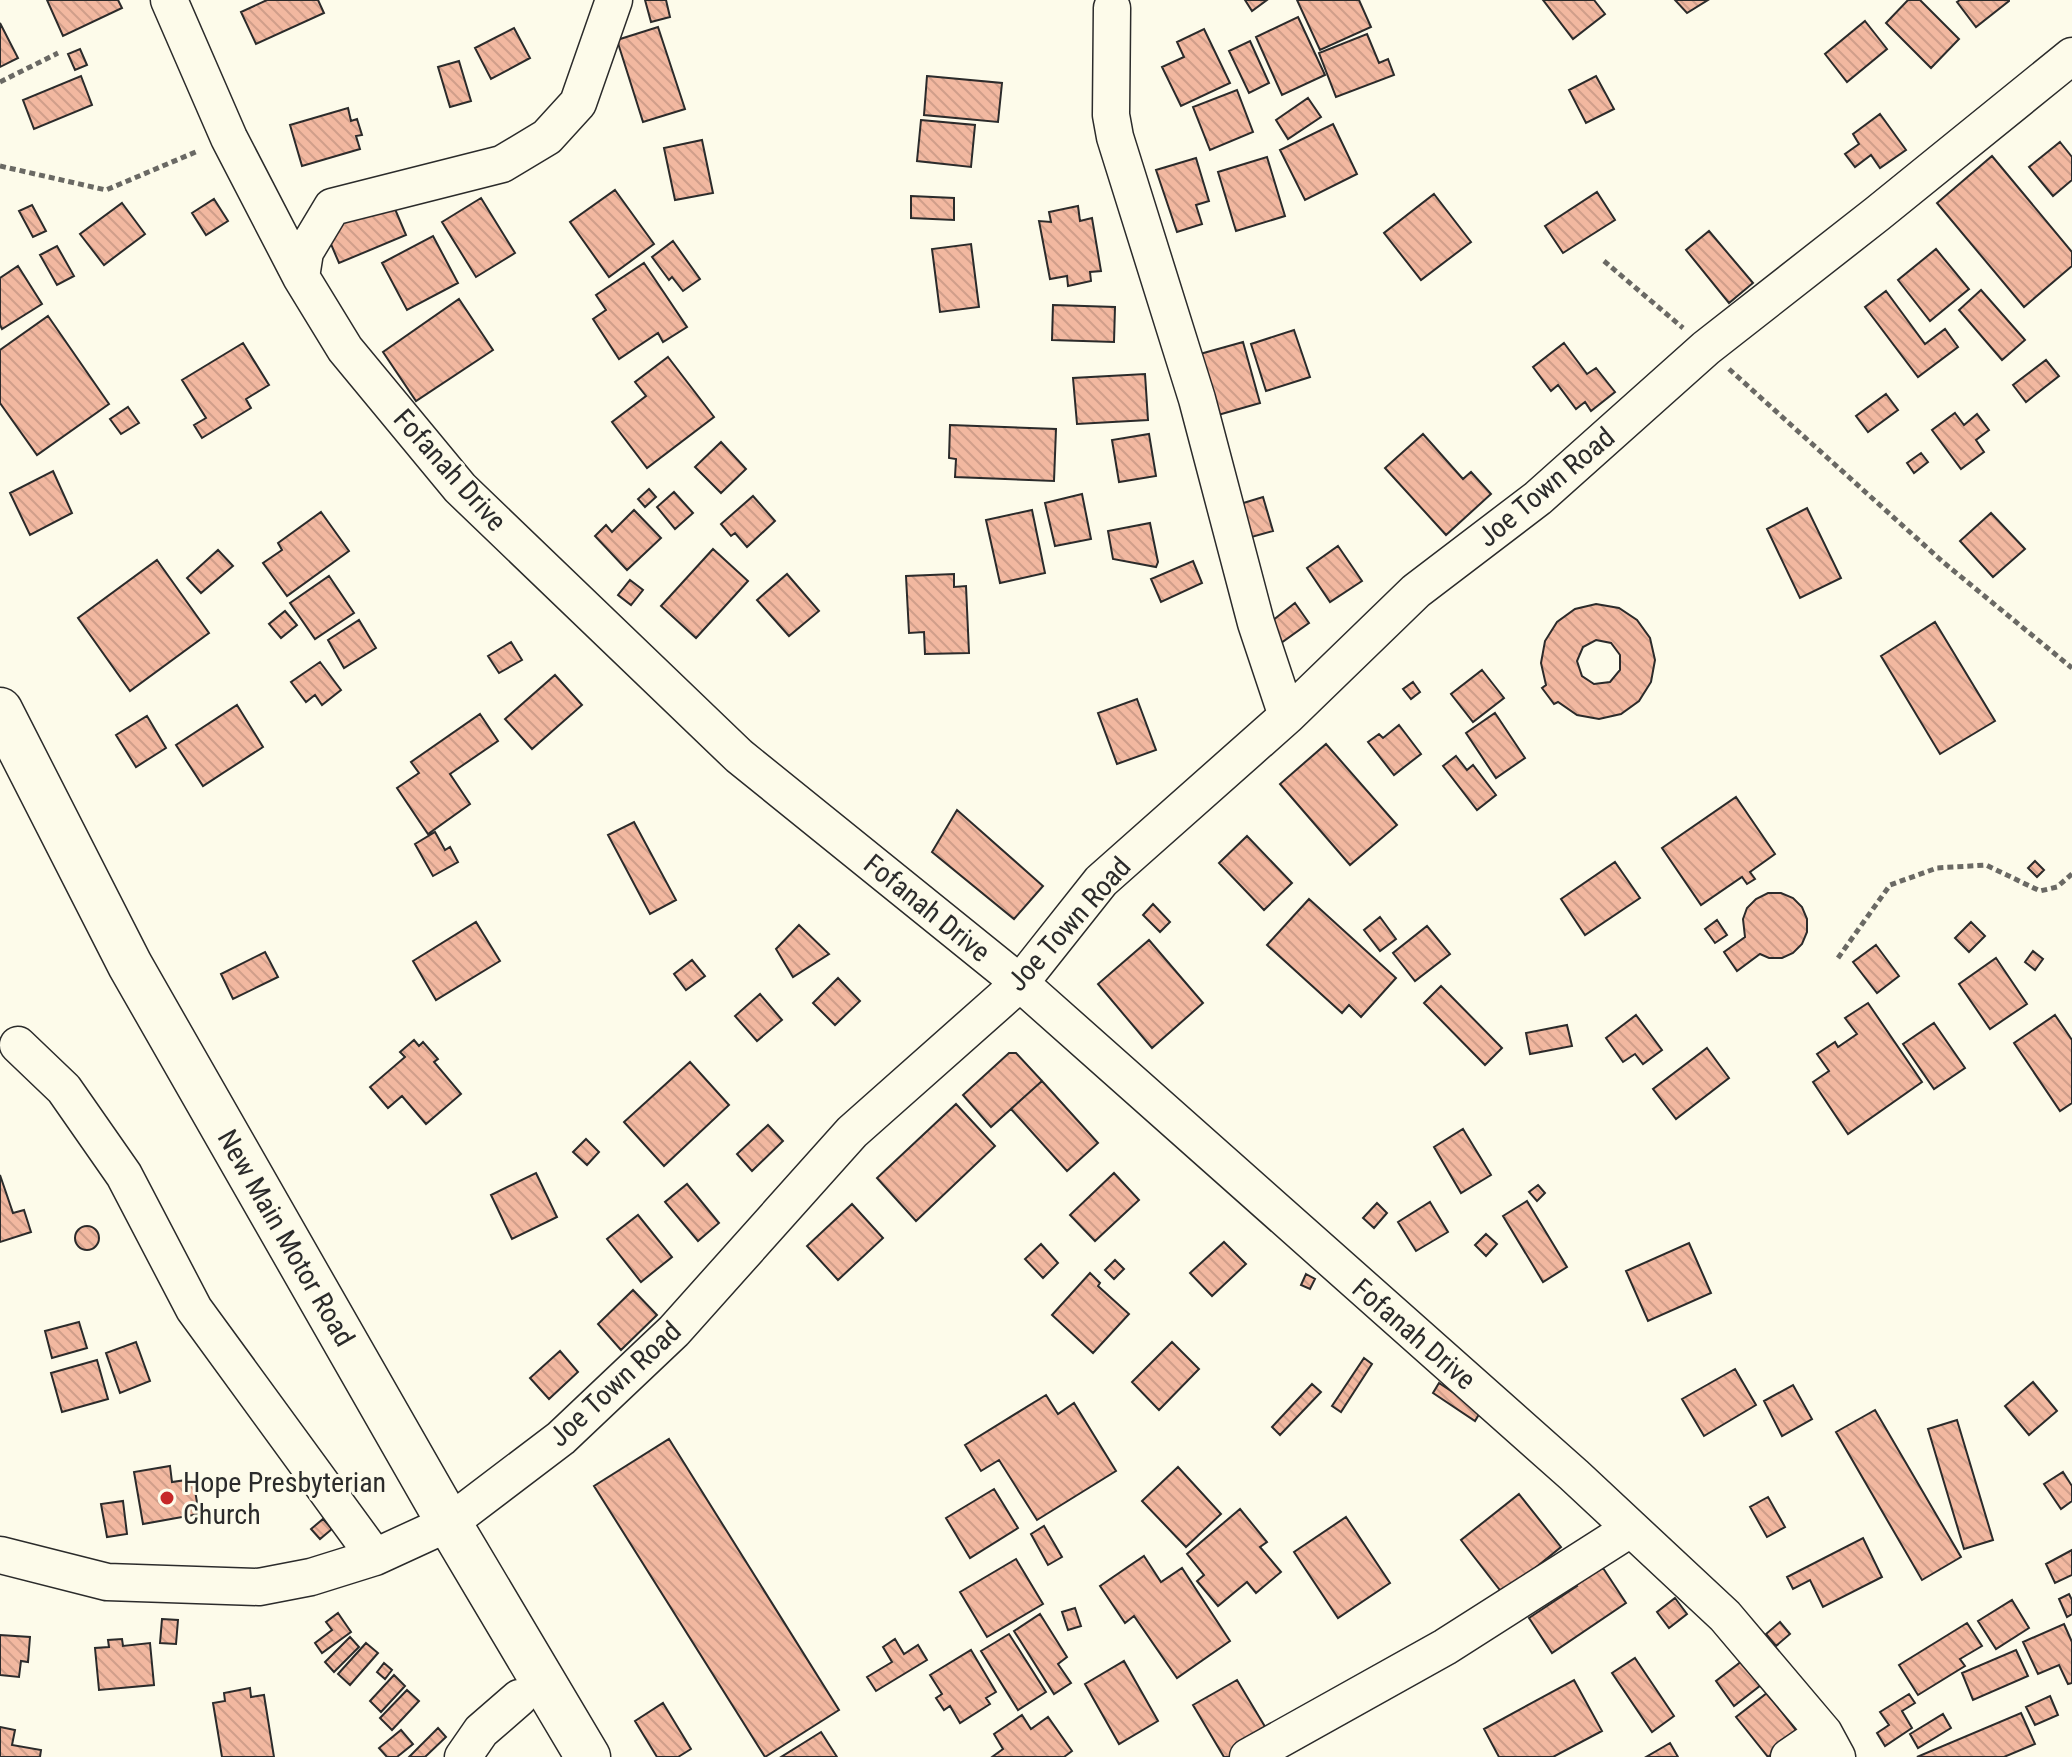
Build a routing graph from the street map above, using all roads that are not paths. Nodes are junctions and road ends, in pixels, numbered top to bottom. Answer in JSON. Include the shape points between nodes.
{"nodes":[{"id":1,"x":169,"y":0,"type":"edge"},
{"id":2,"x":614,"y":0,"type":"edge"},
{"id":3,"x":1112,"y":8,"type":"dead end"},
{"id":4,"x":2072,"y":56,"type":"edge"},
{"id":5,"x":301,"y":277,"type":"junction"},
{"id":6,"x":0,"y":710,"type":"edge"},
{"id":7,"x":1287,"y":716,"type":"junction"},
{"id":8,"x":0,"y":772,"type":"edge"},
{"id":9,"x":1020,"y":983,"type":"junction"},
{"id":10,"x":18,"y":1045,"type":"dead end"},
{"id":11,"x":435,"y":1529,"type":"junction"},
{"id":12,"x":1630,"y":1529,"type":"junction"},
{"id":13,"x":0,"y":1555,"type":"edge"},
{"id":14,"x":375,"y":1557,"type":"junction"},
{"id":15,"x":519,"y":1698,"type":"junction"},
{"id":16,"x":1830,"y":1745,"type":"edge"},
{"id":17,"x":463,"y":1757,"type":"edge"},
{"id":18,"x":555,"y":1757,"type":"edge"},
{"id":19,"x":588,"y":1757,"type":"edge"},
{"id":20,"x":1248,"y":1757,"type":"edge"},
{"id":21,"x":1789,"y":1757,"type":"edge"}],
"edges":[{"from":1,"to":5,"type":"street","name":"Fofanah Drive","via":[[229,138]]},
{"from":2,"to":5,"type":"street","via":[[578,103],[547,137],[502,164],[332,207],[305,252]]},
{"from":3,"to":7,"type":"street","via":[[1115,137]]},
{"from":4,"to":7,"type":"street","name":"Joe Town Road","via":[[1706,348],[1538,498],[1416,591]]},
{"from":5,"to":9,"type":"street","name":"Fofanah Drive","via":[[345,349],[460,488],[739,756]]},
{"from":6,"to":11,"type":"highway","name":"New Main Motor Road","via":[[130,965]]},
{"from":7,"to":9,"type":"street","name":"Joe Town Road","via":[[1101,881]]},
{"from":8,"to":11,"type":"highway","name":"New Main Motor Road","via":[[104,975]]},
{"from":9,"to":11,"type":"street","name":"Joe Town Road","via":[[852,1132],[674,1331],[561,1438]]},
{"from":9,"to":12,"type":"street","name":"Fofanah Drive"},
{"from":10,"to":14,"type":"street","via":[[64,1089],[124,1175],[194,1309]]},
{"from":11,"to":14,"type":"street","name":"Joe Town Road"},
{"from":11,"to":15,"type":"highway","name":"New Main Motor Road"},
{"from":11,"to":19,"type":"highway","name":"New Main Motor Road"},
{"from":12,"to":16,"type":"street","name":"Fofanah Drive","via":[[1725,1616]]},
{"from":12,"to":20,"type":"street","via":[[1445,1647]]},
{"from":13,"to":14,"type":"street","name":"Joe Town Road","via":[[107,1582],[259,1587]]},
{"from":15,"to":17,"type":"street","via":[[481,1731]]},
{"from":15,"to":18,"type":"highway","name":"New Main Motor Road"},
{"from":16,"to":21,"type":"street"}]}
